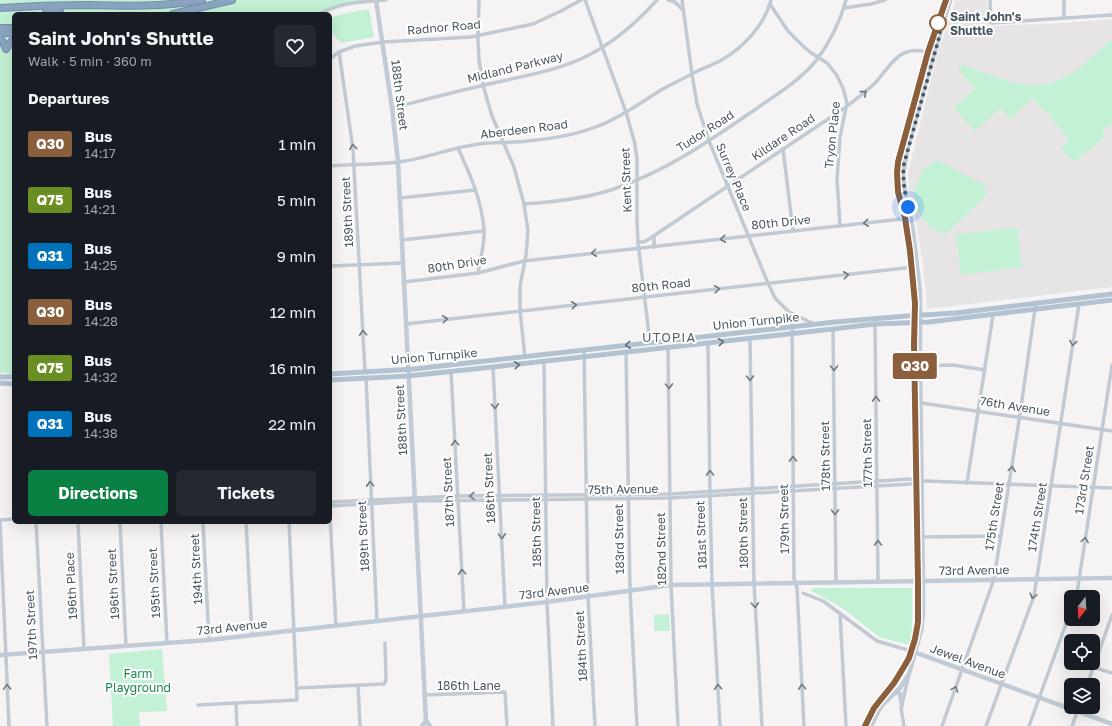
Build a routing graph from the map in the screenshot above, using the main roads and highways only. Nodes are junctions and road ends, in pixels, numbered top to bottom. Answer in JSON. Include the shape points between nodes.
{"nodes":[{"id":1,"x":202,"y":0,"type":"edge"},
{"id":2,"x":232,"y":0,"type":"edge"},
{"id":3,"x":0,"y":6,"type":"edge"},
{"id":4,"x":134,"y":6,"type":"junction"},
{"id":5,"x":99,"y":9,"type":"dead end"},
{"id":6,"x":0,"y":11,"type":"edge"},
{"id":7,"x":60,"y":12,"type":"dead end"},
{"id":8,"x":181,"y":12,"type":"edge"},
{"id":9,"x":0,"y":28,"type":"edge"},
{"id":10,"x":12,"y":28,"type":"edge"},
{"id":11,"x":0,"y":33,"type":"edge"},
{"id":12,"x":12,"y":33,"type":"edge"},
{"id":13,"x":0,"y":38,"type":"edge"},
{"id":14,"x":12,"y":41,"type":"edge"},
{"id":15,"x":1112,"y":294,"type":"edge"},
{"id":16,"x":1112,"y":300,"type":"edge"},
{"id":17,"x":792,"y":331,"type":"junction"},
{"id":18,"x":332,"y":374,"type":"edge"},
{"id":19,"x":0,"y":377,"type":"edge"},
{"id":20,"x":12,"y":377,"type":"edge"},
{"id":21,"x":332,"y":380,"type":"edge"},
{"id":22,"x":0,"y":383,"type":"edge"},
{"id":23,"x":12,"y":384,"type":"edge"}],
"edges":[{"from":1,"to":4,"type":"highway","via":[[172,5]]},
{"from":2,"to":8,"type":"highway"},
{"from":3,"to":4,"type":"highway"},
{"from":4,"to":5,"type":"highway"},
{"from":6,"to":7,"type":"highway","via":[[47,9]]},
{"from":9,"to":10,"type":"highway"},
{"from":11,"to":12,"type":"highway"},
{"from":13,"to":14,"type":"highway","via":[[6,49]]},
{"from":15,"to":17,"type":"main road","name":"Union Turnpike","via":[[956,313],[815,325]]},
{"from":16,"to":17,"type":"main road","name":"Union Turnpike","via":[[920,323]]},
{"from":17,"to":18,"type":"main road","name":"Union Turnpike","one_way":true,"via":[[650,343],[408,370]]},
{"from":21,"to":17,"type":"main road","name":"Union Turnpike","one_way":true,"via":[[408,376],[544,362]]},
{"from":19,"to":20,"type":"main road"},
{"from":22,"to":23,"type":"main road"}]}
